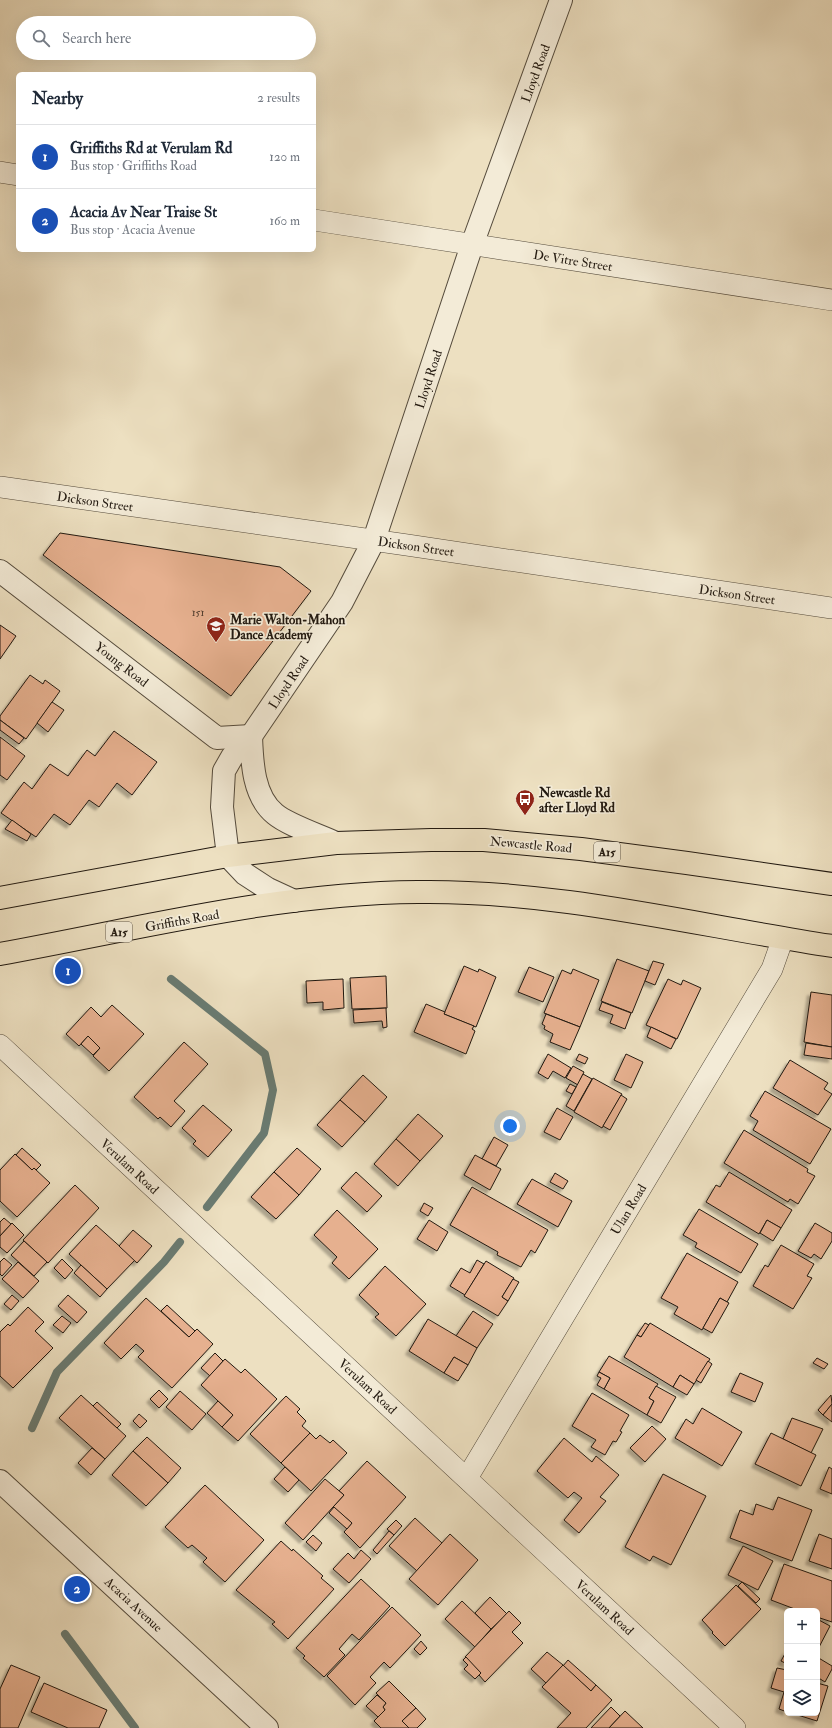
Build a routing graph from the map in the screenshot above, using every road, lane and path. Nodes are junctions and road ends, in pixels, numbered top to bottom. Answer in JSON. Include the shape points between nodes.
{"nodes":[{"id":1,"x":561,"y":0,"type":"edge"},
{"id":2,"x":0,"y":172,"type":"edge"},
{"id":3,"x":16,"y":175,"type":"edge"},
{"id":4,"x":316,"y":220,"type":"edge"},
{"id":5,"x":472,"y":245,"type":"junction"},
{"id":6,"x":832,"y":300,"type":"edge"},
{"id":7,"x":0,"y":487,"type":"edge"},
{"id":8,"x":374,"y":540,"type":"junction"},
{"id":9,"x":0,"y":571,"type":"edge"},
{"id":10,"x":832,"y":608,"type":"edge"},
{"id":11,"x":251,"y":736,"type":"junction"},
{"id":12,"x":336,"y":843,"type":"junction"},
{"id":13,"x":228,"y":856,"type":"junction"},
{"id":14,"x":832,"y":884,"type":"edge"},
{"id":15,"x":0,"y":898,"type":"edge"},
{"id":16,"x":294,"y":901,"type":"junction"},
{"id":17,"x":783,"y":938,"type":"junction"},
{"id":18,"x":832,"y":946,"type":"edge"},
{"id":19,"x":0,"y":954,"type":"edge"},
{"id":20,"x":0,"y":1045,"type":"edge"},
{"id":21,"x":467,"y":1478,"type":"junction"},
{"id":22,"x":0,"y":1481,"type":"edge"},
{"id":23,"x":267,"y":1728,"type":"edge"},
{"id":24,"x":735,"y":1728,"type":"edge"}],
"edges":[{"from":1,"to":5,"type":"street","name":"Lloyd Road"},
{"from":2,"to":3,"type":"street"},
{"from":4,"to":5,"type":"street","name":"De Vitre Street"},
{"from":5,"to":6,"type":"street","name":"De Vitre Street"},
{"from":5,"to":8,"type":"street","name":"Lloyd Road"},
{"from":7,"to":8,"type":"street","name":"Dickson Street"},
{"from":8,"to":10,"type":"street","name":"Dickson Street"},
{"from":8,"to":11,"type":"street","name":"Lloyd Road","via":[[342,602]]},
{"from":9,"to":11,"type":"street","name":"Young Road","via":[[217,738]]},
{"from":11,"to":12,"type":"street","via":[[252,764],[256,782],[274,813]]},
{"from":11,"to":13,"type":"street","name":"Lloyd Road","via":[[232,757],[224,771],[222,807]]},
{"from":12,"to":13,"type":"highway","name":"Newcastle Road","number":"A15"},
{"from":12,"to":14,"type":"highway","name":"Newcastle Road","number":"A15","via":[[461,840],[534,844]]},
{"from":13,"to":15,"type":"highway","number":"A15"},
{"from":13,"to":16,"type":"street","via":[[245,874],[268,889]]},
{"from":16,"to":17,"type":"highway","number":"A15","via":[[344,895],[418,892],[502,894],[581,903]]},
{"from":16,"to":19,"type":"highway","name":"Griffiths Road","number":"A15"},
{"from":17,"to":18,"type":"highway","number":"A15"},
{"from":17,"to":21,"type":"street","name":"Ulan Road","via":[[772,969]]},
{"from":20,"to":21,"type":"street","name":"Verulam Road"},
{"from":21,"to":24,"type":"street","name":"Verulam Road"},
{"from":22,"to":23,"type":"street","name":"Acacia Avenue"}]}
